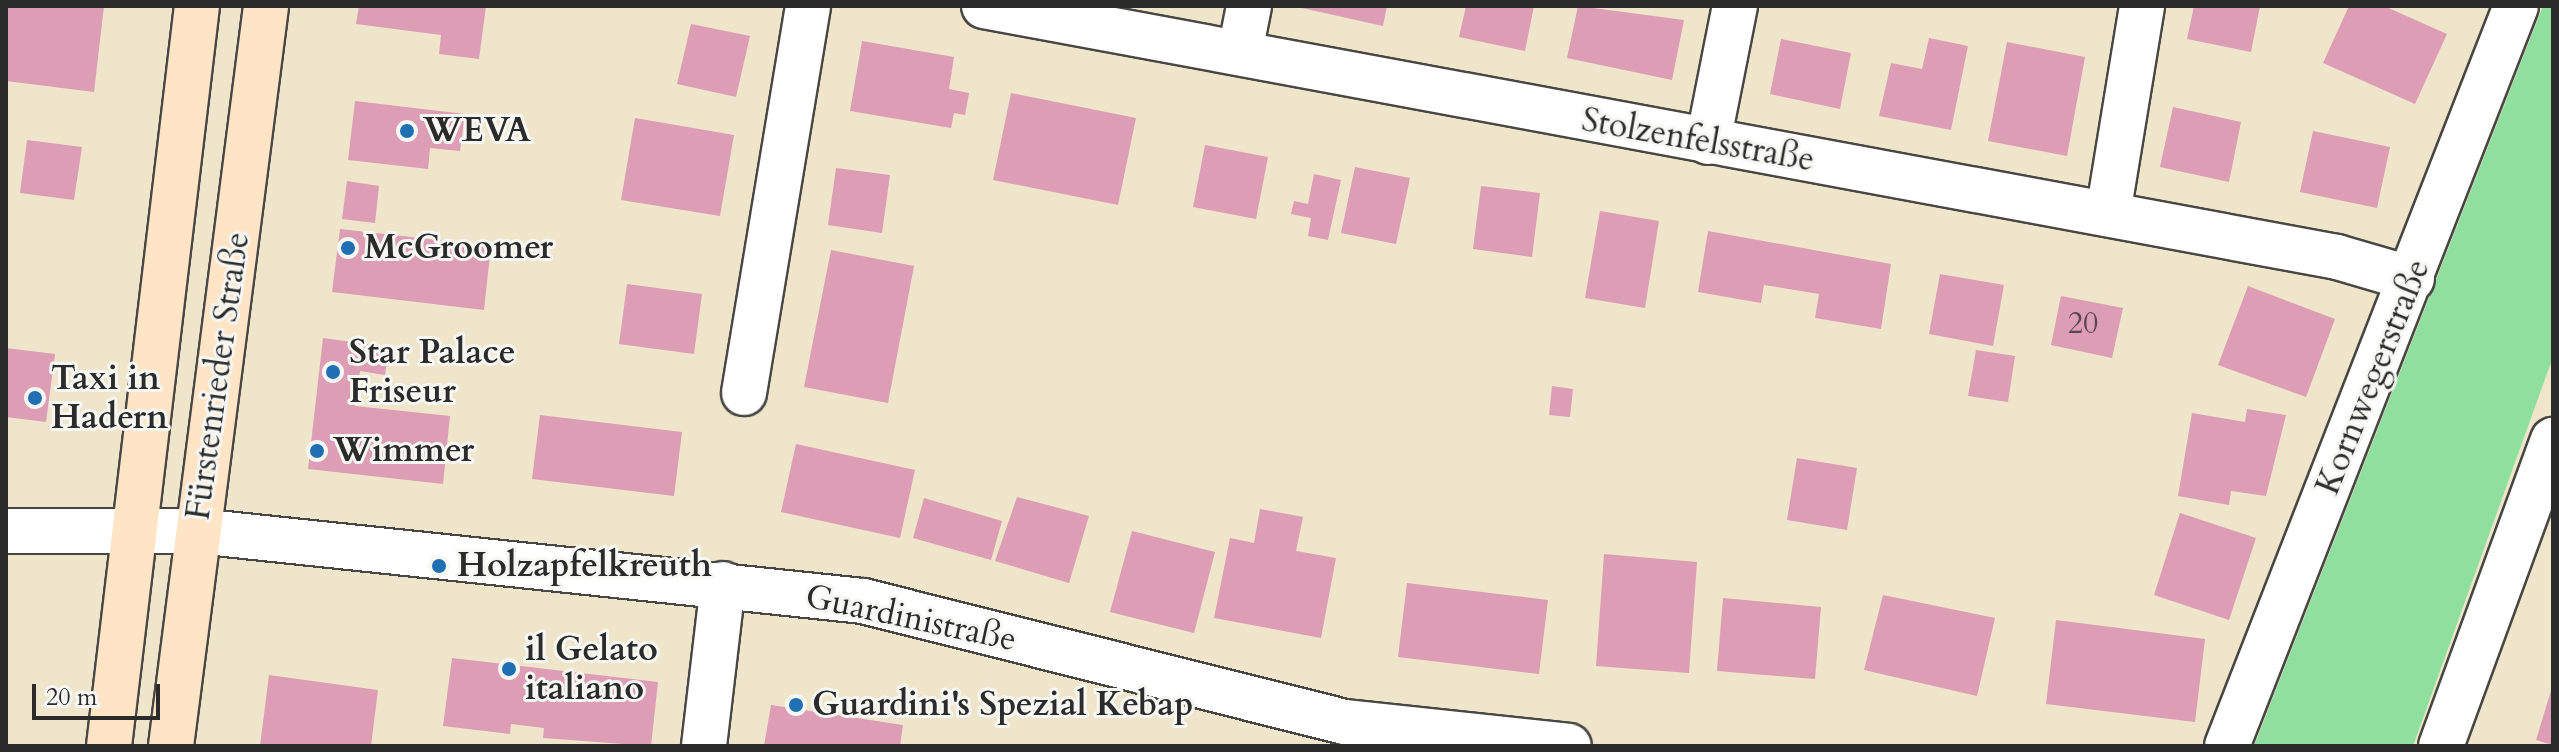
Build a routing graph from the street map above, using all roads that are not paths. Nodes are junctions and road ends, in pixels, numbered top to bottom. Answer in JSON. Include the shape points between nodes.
{"nodes":[{"id":1,"x":197,"y":6,"type":"edge"},
{"id":2,"x":266,"y":6,"type":"edge"},
{"id":3,"x":808,"y":6,"type":"edge"},
{"id":4,"x":984,"y":6,"type":"edge"},
{"id":5,"x":1249,"y":6,"type":"edge"},
{"id":6,"x":1735,"y":6,"type":"edge"},
{"id":7,"x":2142,"y":6,"type":"edge"},
{"id":8,"x":2516,"y":6,"type":"edge"},
{"id":9,"x":1240,"y":52,"type":"junction"},
{"id":10,"x":1708,"y":142,"type":"junction"},
{"id":11,"x":2108,"y":214,"type":"junction"},
{"id":12,"x":2412,"y":279,"type":"junction"},
{"id":13,"x":744,"y":393,"type":"dead end"},
{"id":14,"x":2553,"y":440,"type":"edge"},
{"id":15,"x":137,"y":526,"type":"junction"},
{"id":16,"x":6,"y":531,"type":"edge"},
{"id":17,"x":197,"y":531,"type":"junction"},
{"id":18,"x":723,"y":584,"type":"junction"},
{"id":19,"x":109,"y":746,"type":"edge"},
{"id":20,"x":171,"y":746,"type":"edge"},
{"id":21,"x":704,"y":746,"type":"edge"},
{"id":22,"x":1569,"y":746,"type":"edge"},
{"id":23,"x":2227,"y":746,"type":"edge"},
{"id":24,"x":2441,"y":746,"type":"edge"}],
"edges":[{"from":1,"to":15,"type":"main road","name":"Fürstenrieder Straße"},
{"from":2,"to":17,"type":"main road","name":"Fürstenrieder Straße"},
{"from":3,"to":13,"type":"street"},
{"from":4,"to":9,"type":"street","name":"Stolzenfelsstraße"},
{"from":5,"to":9,"type":"street"},
{"from":6,"to":10,"type":"street"},
{"from":7,"to":11,"type":"street"},
{"from":8,"to":12,"type":"street","name":"Kornwegerstraße"},
{"from":9,"to":10,"type":"street","name":"Stolzenfelsstraße"},
{"from":10,"to":11,"type":"street","name":"Stolzenfelsstraße"},
{"from":11,"to":12,"type":"street","name":"Stolzenfelsstraße","via":[[2337,257]]},
{"from":12,"to":23,"type":"street","name":"Kornwegerstraße"},
{"from":14,"to":24,"type":"street"},
{"from":15,"to":16,"type":"street","name":"Guardinistraße"},
{"from":15,"to":17,"type":"street","name":"Guardinistraße"},
{"from":15,"to":19,"type":"main road","name":"Fürstenrieder Straße"},
{"from":17,"to":18,"type":"street","name":"Guardinistraße"},
{"from":17,"to":20,"type":"main road","name":"Fürstenrieder Straße"},
{"from":18,"to":21,"type":"street"},
{"from":18,"to":22,"type":"street","name":"Guardinistraße","via":[[863,601],[1345,722]]}]}
